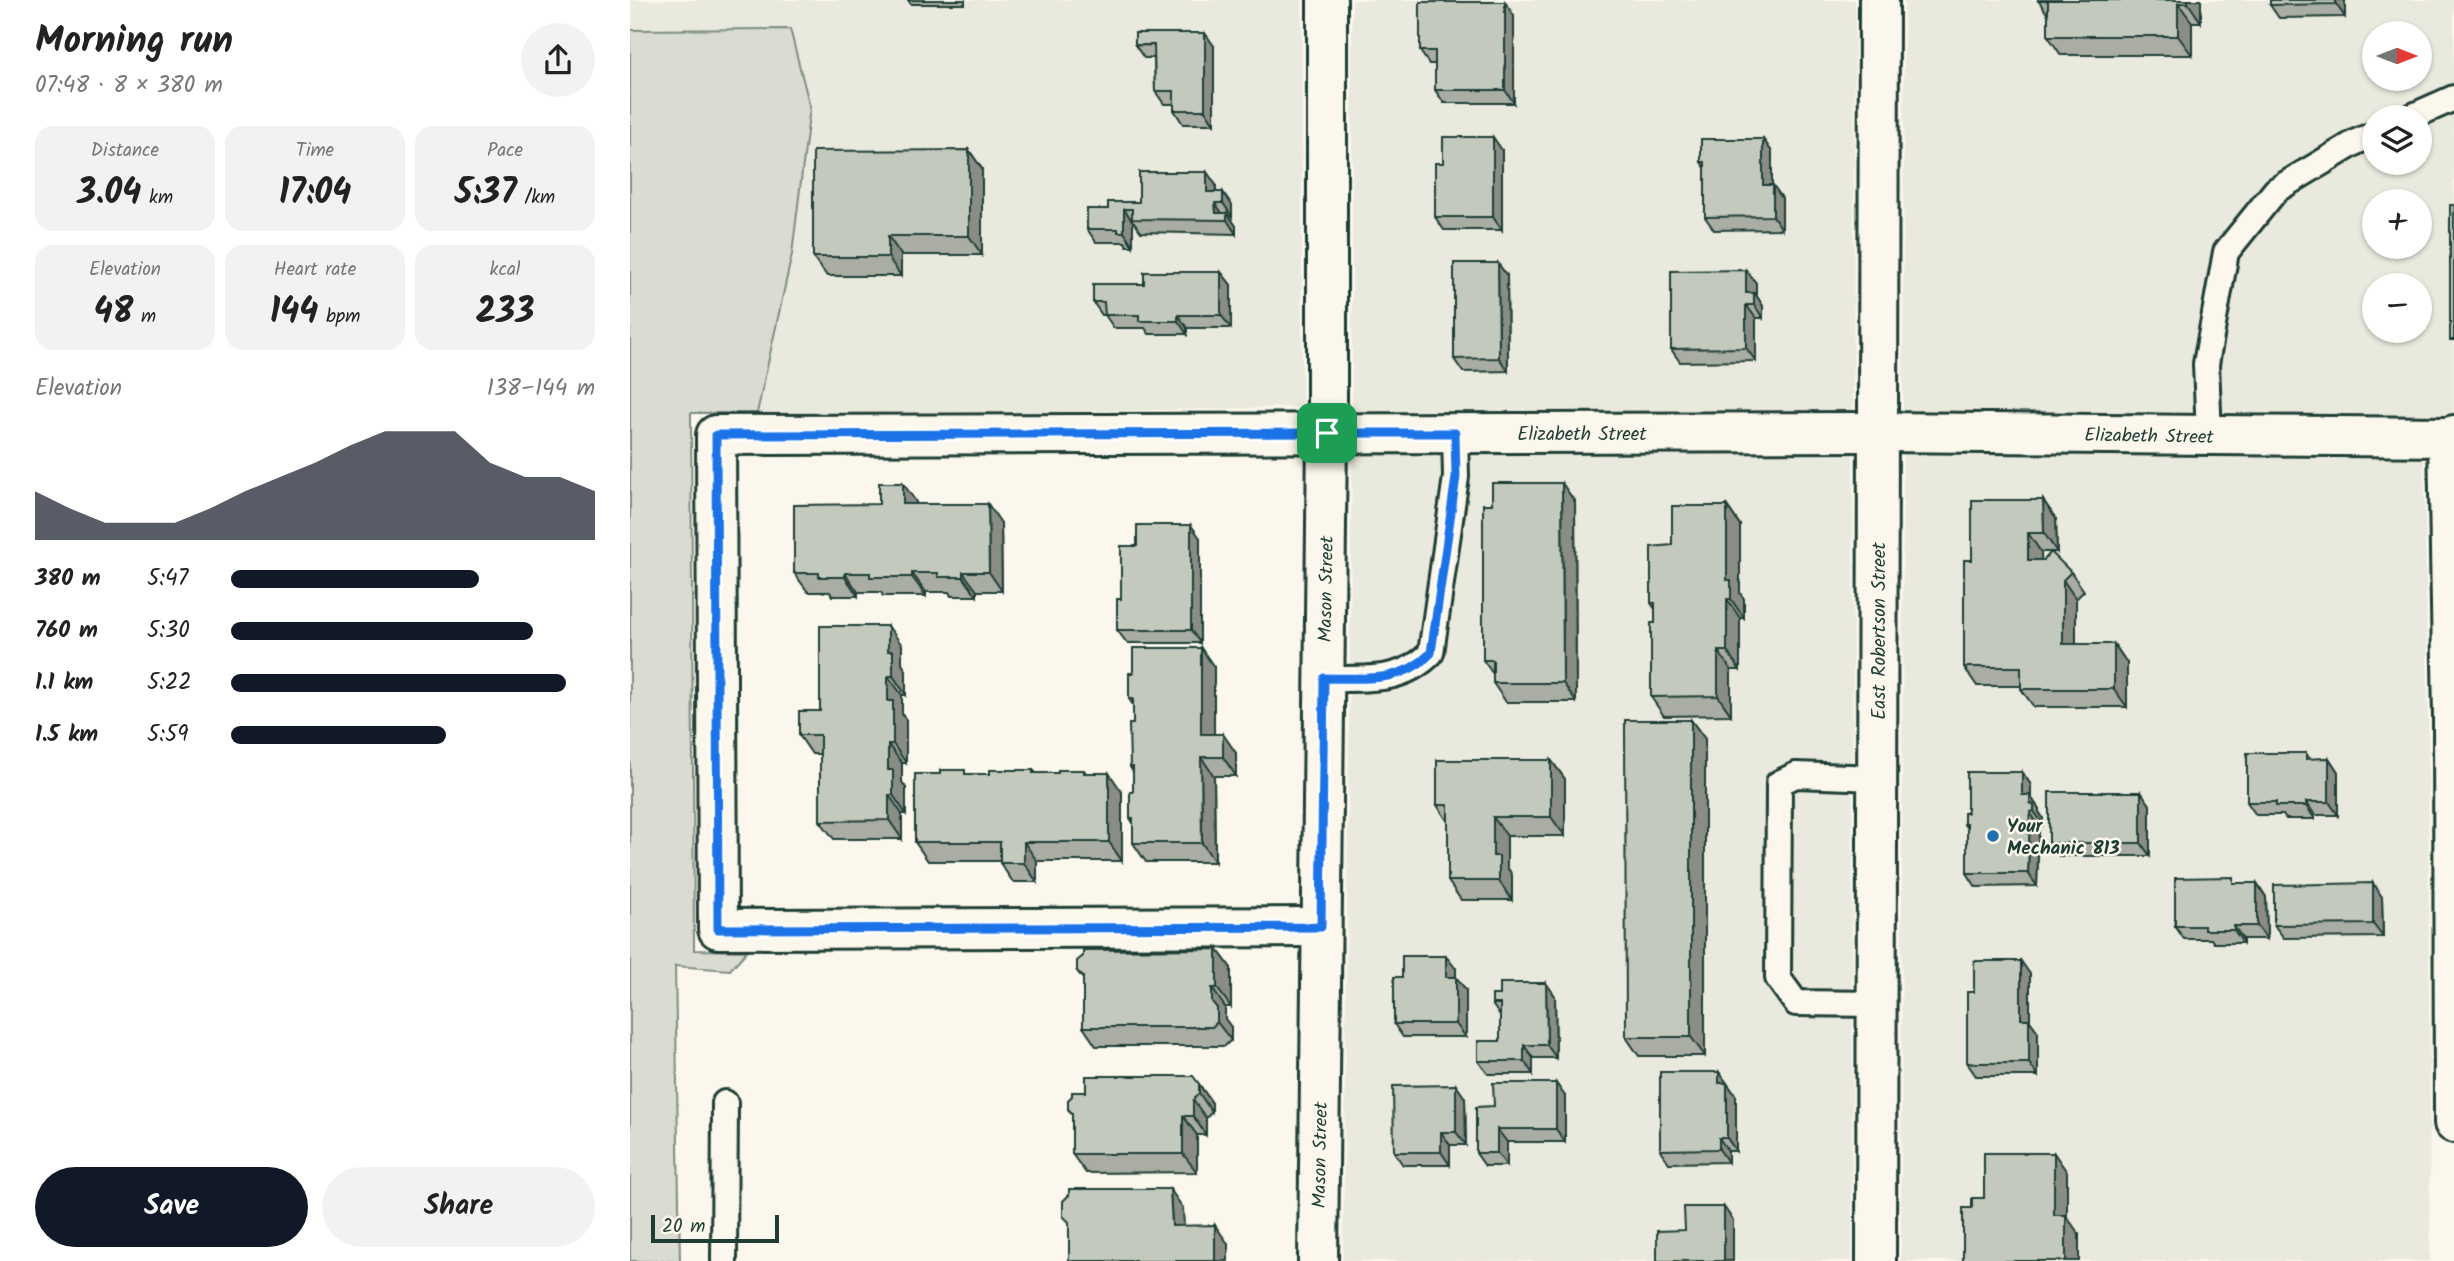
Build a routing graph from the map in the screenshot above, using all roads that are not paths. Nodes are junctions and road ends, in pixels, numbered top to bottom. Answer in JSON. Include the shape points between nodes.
{"nodes":[{"id":1,"x":1327,"y":0,"type":"edge"},
{"id":2,"x":1879,"y":0,"type":"edge"},
{"id":3,"x":2454,"y":98,"type":"edge"},
{"id":4,"x":2432,"y":108,"type":"edge"},
{"id":5,"x":2362,"y":139,"type":"edge"},
{"id":6,"x":1878,"y":432,"type":"junction"},
{"id":7,"x":1327,"y":433,"type":"junction"},
{"id":8,"x":1455,"y":433,"type":"junction"},
{"id":9,"x":2209,"y":435,"type":"junction"},
{"id":10,"x":2451,"y":436,"type":"edge"},
{"id":11,"x":1324,"y":678,"type":"junction"},
{"id":12,"x":2453,"y":718,"type":"edge"},
{"id":13,"x":1877,"y":778,"type":"junction"},
{"id":14,"x":1321,"y":927,"type":"junction"},
{"id":15,"x":1877,"y":1004,"type":"junction"},
{"id":16,"x":725,"y":1103,"type":"dead end"},
{"id":17,"x":2454,"y":1123,"type":"edge"},
{"id":18,"x":724,"y":1261,"type":"edge"},
{"id":19,"x":1318,"y":1261,"type":"edge"},
{"id":20,"x":1876,"y":1261,"type":"edge"}],
"edges":[{"from":1,"to":7,"type":"street","name":"Mason Street"},
{"from":2,"to":6,"type":"street","name":"East Robertson Street"},
{"from":3,"to":4,"type":"lane"},
{"from":5,"to":9,"type":"lane","via":[[2276,190],[2226,253],[2206,364]]},
{"from":6,"to":8,"type":"street","name":"Elizabeth Street"},
{"from":6,"to":9,"type":"street","name":"Elizabeth Street"},
{"from":6,"to":13,"type":"street","name":"East Robertson Street"},
{"from":7,"to":8,"type":"street","name":"Elizabeth Street"},
{"from":7,"to":11,"type":"street","name":"Mason Street"},
{"from":7,"to":14,"type":"street","name":"Elizabeth Street","via":[[716,435],[718,929]]},
{"from":8,"to":11,"type":"lane","via":[[1456,477],[1431,653],[1418,666],[1399,674]]},
{"from":9,"to":10,"type":"street","name":"Elizabeth Street"},
{"from":10,"to":12,"type":"street"},
{"from":11,"to":14,"type":"street","name":"Mason Street"},
{"from":12,"to":17,"type":"street"},
{"from":13,"to":15,"type":"street","name":"East Robertson Street"},
{"from":13,"to":15,"type":"lane","via":[[1796,775],[1779,783],[1778,950],[1778,978],[1796,1003]]},
{"from":14,"to":19,"type":"street","name":"Mason Street"},
{"from":15,"to":20,"type":"street","name":"East Robertson Street"},
{"from":16,"to":18,"type":"lane"}]}
